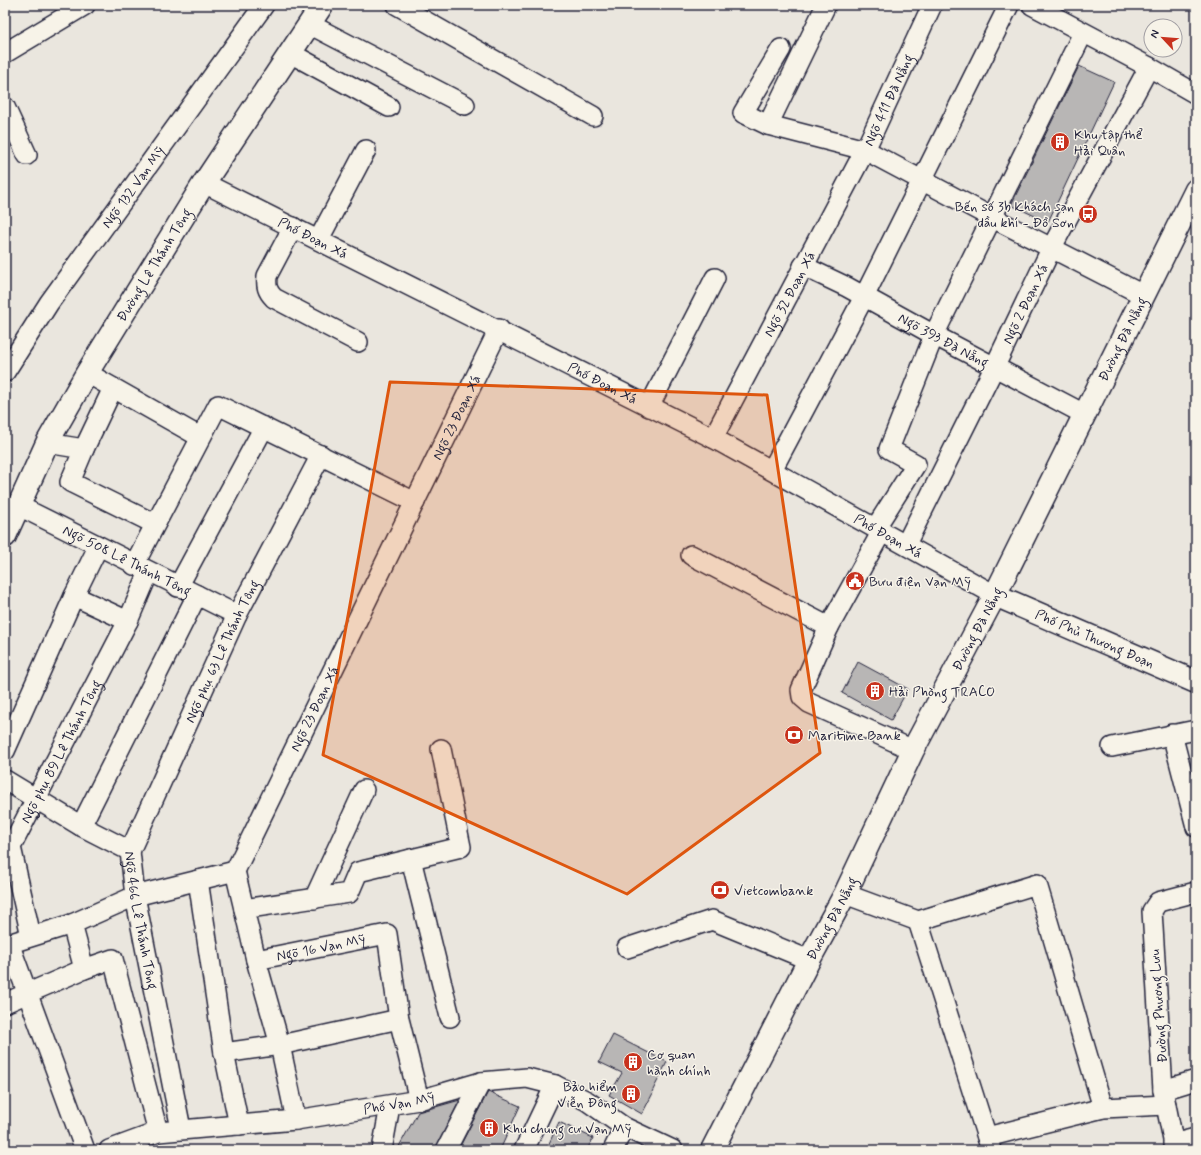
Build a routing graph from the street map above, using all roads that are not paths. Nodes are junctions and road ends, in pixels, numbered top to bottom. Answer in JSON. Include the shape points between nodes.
{"nodes":[{"id":1,"x":85,"y":5,"type":"edge"},
{"id":2,"x":264,"y":5,"type":"edge"},
{"id":3,"x":322,"y":5,"type":"edge"},
{"id":4,"x":397,"y":5,"type":"edge"},
{"id":5,"x":826,"y":5,"type":"edge"},
{"id":6,"x":932,"y":5,"type":"edge"},
{"id":7,"x":1009,"y":5,"type":"edge"},
{"id":8,"x":1032,"y":5,"type":"edge"},
{"id":9,"x":309,"y":24,"type":"junction"},
{"id":10,"x":1083,"y":33,"type":"junction"},
{"id":11,"x":781,"y":49,"type":"dead end"},
{"id":12,"x":5,"y":53,"type":"edge"},
{"id":13,"x":290,"y":53,"type":"junction"},
{"id":14,"x":1149,"y":67,"type":"junction"},
{"id":15,"x":1196,"y":94,"type":"edge"},
{"id":16,"x":465,"y":105,"type":"dead end"},
{"id":17,"x":5,"y":107,"type":"edge"},
{"id":18,"x":389,"y":107,"type":"dead end"},
{"id":19,"x":593,"y":116,"type":"dead end"},
{"id":20,"x":768,"y":125,"type":"junction"},
{"id":21,"x":366,"y":150,"type":"dead end"},
{"id":22,"x":865,"y":150,"type":"junction"},
{"id":23,"x":27,"y":154,"type":"dead end"},
{"id":24,"x":922,"y":179,"type":"junction"},
{"id":25,"x":204,"y":183,"type":"junction"},
{"id":26,"x":1196,"y":190,"type":"edge"},
{"id":27,"x":991,"y":217,"type":"junction"},
{"id":28,"x":293,"y":226,"type":"junction"},
{"id":29,"x":319,"y":239,"type":"junction"},
{"id":30,"x":1052,"y":247,"type":"junction"},
{"id":31,"x":803,"y":266,"type":"junction"},
{"id":32,"x":715,"y":278,"type":"dead end"},
{"id":33,"x":1143,"y":295,"type":"junction"},
{"id":34,"x":864,"y":297,"type":"junction"},
{"id":35,"x":499,"y":329,"type":"junction"},
{"id":36,"x":934,"y":335,"type":"junction"},
{"id":37,"x":358,"y":342,"type":"dead end"},
{"id":38,"x":995,"y":366,"type":"junction"},
{"id":39,"x":5,"y":372,"type":"edge"},
{"id":40,"x":87,"y":373,"type":"junction"},
{"id":41,"x":113,"y":388,"type":"junction"},
{"id":42,"x":649,"y":406,"type":"junction"},
{"id":43,"x":1084,"y":414,"type":"junction"},
{"id":44,"x":264,"y":427,"type":"junction"},
{"id":45,"x":200,"y":437,"type":"junction"},
{"id":46,"x":713,"y":438,"type":"junction"},
{"id":47,"x":47,"y":443,"type":"junction"},
{"id":48,"x":84,"y":449,"type":"junction"},
{"id":49,"x":321,"y":456,"type":"junction"},
{"id":50,"x":772,"y":470,"type":"junction"},
{"id":51,"x":415,"y":502,"type":"junction"},
{"id":52,"x":19,"y":506,"type":"junction"},
{"id":53,"x":155,"y":524,"type":"junction"},
{"id":54,"x":879,"y":529,"type":"junction"},
{"id":55,"x":5,"y":536,"type":"edge"},
{"id":56,"x":906,"y":544,"type":"junction"},
{"id":57,"x":98,"y":547,"type":"junction"},
{"id":58,"x":691,"y":555,"type":"dead end"},
{"id":59,"x":142,"y":569,"type":"junction"},
{"id":60,"x":178,"y":586,"type":"junction"},
{"id":61,"x":197,"y":595,"type":"junction"},
{"id":62,"x":995,"y":595,"type":"junction"},
{"id":63,"x":74,"y":596,"type":"junction"},
{"id":64,"x":237,"y":615,"type":"junction"},
{"id":65,"x":128,"y":621,"type":"junction"},
{"id":66,"x":829,"y":627,"type":"junction"},
{"id":67,"x":1196,"y":682,"type":"edge"},
{"id":68,"x":1196,"y":730,"type":"edge"},
{"id":69,"x":1172,"y":734,"type":"junction"},
{"id":70,"x":1112,"y":747,"type":"dead end"},
{"id":71,"x":441,"y":749,"type":"dead end"},
{"id":72,"x":913,"y":750,"type":"junction"},
{"id":73,"x":5,"y":751,"type":"edge"},
{"id":74,"x":5,"y":780,"type":"edge"},
{"id":75,"x":364,"y":790,"type":"dead end"},
{"id":76,"x":37,"y":800,"type":"junction"},
{"id":77,"x":81,"y":826,"type":"junction"},
{"id":78,"x":1196,"y":827,"type":"edge"},
{"id":79,"x":130,"y":851,"type":"junction"},
{"id":80,"x":411,"y":859,"type":"junction"},
{"id":81,"x":235,"y":871,"type":"junction"},
{"id":82,"x":198,"y":880,"type":"junction"},
{"id":83,"x":1196,"y":892,"type":"edge"},
{"id":84,"x":845,"y":894,"type":"junction"},
{"id":85,"x":135,"y":896,"type":"junction"},
{"id":86,"x":314,"y":899,"type":"junction"},
{"id":87,"x":244,"y":909,"type":"junction"},
{"id":88,"x":918,"y":921,"type":"junction"},
{"id":89,"x":72,"y":924,"type":"junction"},
{"id":90,"x":31,"y":936,"type":"junction"},
{"id":91,"x":7,"y":944,"type":"edge"},
{"id":92,"x":627,"y":948,"type":"dead end"},
{"id":93,"x":256,"y":960,"type":"junction"},
{"id":94,"x":809,"y":960,"type":"junction"},
{"id":95,"x":84,"y":969,"type":"junction"},
{"id":96,"x":28,"y":994,"type":"junction"},
{"id":97,"x":5,"y":1003,"type":"edge"},
{"id":98,"x":450,"y":1017,"type":"dead end"},
{"id":99,"x":400,"y":1019,"type":"junction"},
{"id":100,"x":280,"y":1045,"type":"junction"},
{"id":101,"x":224,"y":1053,"type":"junction"},
{"id":102,"x":1196,"y":1080,"type":"edge"},
{"id":103,"x":481,"y":1082,"type":"junction"},
{"id":104,"x":555,"y":1086,"type":"junction"},
{"id":105,"x":1164,"y":1098,"type":"junction"},
{"id":106,"x":419,"y":1100,"type":"junction"},
{"id":107,"x":390,"y":1106,"type":"junction"},
{"id":108,"x":1103,"y":1108,"type":"junction"},
{"id":109,"x":296,"y":1120,"type":"junction"},
{"id":110,"x":239,"y":1125,"type":"junction"},
{"id":111,"x":624,"y":1127,"type":"junction"},
{"id":112,"x":182,"y":1129,"type":"junction"},
{"id":113,"x":158,"y":1132,"type":"junction"},
{"id":114,"x":1196,"y":1138,"type":"edge"},
{"id":115,"x":989,"y":1143,"type":"edge"},
{"id":116,"x":1174,"y":1147,"type":"edge"},
{"id":117,"x":85,"y":1150,"type":"edge"},
{"id":118,"x":109,"y":1150,"type":"edge"},
{"id":119,"x":382,"y":1150,"type":"edge"},
{"id":120,"x":446,"y":1150,"type":"edge"},
{"id":121,"x":524,"y":1150,"type":"edge"},
{"id":122,"x":613,"y":1150,"type":"edge"},
{"id":123,"x":673,"y":1150,"type":"edge"},
{"id":124,"x":712,"y":1150,"type":"edge"}],
"edges":[{"from":1,"to":12,"type":"street"},
{"from":2,"to":39,"type":"street","name":"Ngõ 132 Vạn Mỹ","via":[[48,303]]},
{"from":3,"to":9,"type":"main road","name":"Đường Lê Thánh Tông"},
{"from":4,"to":19,"type":"street"},
{"from":5,"to":20,"type":"street"},
{"from":6,"to":22,"type":"street","name":"Ngõ 411 Đà Nẵng"},
{"from":7,"to":24,"type":"street"},
{"from":8,"to":10,"type":"street"},
{"from":9,"to":13,"type":"main road","name":"Đường Lê Thánh Tông"},
{"from":9,"to":16,"type":"street"},
{"from":10,"to":14,"type":"street"},
{"from":10,"to":27,"type":"street"},
{"from":11,"to":20,"type":"street","via":[[743,113]]},
{"from":13,"to":18,"type":"street"},
{"from":13,"to":25,"type":"main road","name":"Đường Lê Thánh Tông"},
{"from":14,"to":15,"type":"street"},
{"from":14,"to":30,"type":"street","name":"Ngõ 2 Đoạn Xá"},
{"from":17,"to":23,"type":"street"},
{"from":20,"to":22,"type":"street"},
{"from":21,"to":29,"type":"street"},
{"from":22,"to":24,"type":"street","name":"Ngõ 411 Đà Nẵng"},
{"from":22,"to":31,"type":"street","name":"Ngõ 32 Đoạn Xá"},
{"from":24,"to":27,"type":"street","name":"Ngõ 411 Đà Nẵng"},
{"from":24,"to":34,"type":"street"},
{"from":25,"to":28,"type":"street","name":"Phố Đoạn Xá"},
{"from":25,"to":40,"type":"main road","name":"Đường Lê Thánh Tông"},
{"from":26,"to":33,"type":"main road","name":"Đường Đà Nẵng"},
{"from":27,"to":30,"type":"street","name":"Ngõ 411 Đà Nẵng"},
{"from":27,"to":36,"type":"street"},
{"from":28,"to":29,"type":"street","name":"Phố Đoạn Xá"},
{"from":28,"to":37,"type":"street","via":[[267,276],[266,285],[269,292],[274,298]]},
{"from":29,"to":35,"type":"street","name":"Phố Đoạn Xá"},
{"from":30,"to":33,"type":"street","name":"Ngõ 411 Đà Nẵng"},
{"from":30,"to":38,"type":"street","name":"Ngõ 2 Đoạn Xá"},
{"from":31,"to":34,"type":"street","name":"Ngõ 393 Đà Nẵng"},
{"from":31,"to":46,"type":"street","name":"Ngõ 32 Đoạn Xá"},
{"from":32,"to":42,"type":"street"},
{"from":33,"to":43,"type":"main road","name":"Đường Đà Nẵng"},
{"from":34,"to":36,"type":"street","name":"Ngõ 393 Đà Nẵng"},
{"from":34,"to":50,"type":"street"},
{"from":35,"to":42,"type":"street","name":"Phố Đoạn Xá"},
{"from":35,"to":51,"type":"street","name":"Ngõ 23 Đoạn Xá"},
{"from":36,"to":38,"type":"street","name":"Ngõ 393 Đà Nẵng"},
{"from":36,"to":54,"type":"street","via":[[889,449],[916,464]]},
{"from":38,"to":43,"type":"street","name":"Ngõ 393 Đà Nẵng"},
{"from":38,"to":56,"type":"street","name":"Ngõ 2 Đoạn Xá"},
{"from":40,"to":41,"type":"street"},
{"from":40,"to":47,"type":"main road","name":"Đường Lê Thánh Tông"},
{"from":41,"to":45,"type":"street"},
{"from":41,"to":48,"type":"street"},
{"from":42,"to":46,"type":"street","name":"Phố Đoạn Xá"},
{"from":43,"to":62,"type":"main road","name":"Đường Đà Nẵng"},
{"from":44,"to":45,"type":"street","name":"Ngõ phụ 89 Lê Thánh Tông","via":[[218,405]]},
{"from":44,"to":49,"type":"street","name":"Ngõ phụ 89 Lê Thánh Tông"},
{"from":44,"to":60,"type":"street"},
{"from":45,"to":53,"type":"street","name":"Ngõ phụ 89 Lê Thánh Tông"},
{"from":46,"to":50,"type":"street","name":"Phố Đoạn Xá"},
{"from":47,"to":48,"type":"street"},
{"from":47,"to":52,"type":"main road","name":"Đường Lê Thánh Tông"},
{"from":48,"to":53,"type":"street","via":[[70,482]]},
{"from":49,"to":51,"type":"street","name":"Ngõ phụ 89 Lê Thánh Tông"},
{"from":49,"to":64,"type":"street","name":"Ngõ phụ 63 Lê Thánh Tông"},
{"from":50,"to":54,"type":"street","name":"Phố Đoạn Xá"},
{"from":51,"to":81,"type":"street","name":"Ngõ 23 Đoạn Xá"},
{"from":52,"to":55,"type":"main road","name":"Đường Lê Thánh Tông"},
{"from":52,"to":57,"type":"street","name":"Ngõ 508 Lê Thánh Tông"},
{"from":53,"to":59,"type":"street","name":"Ngõ phụ 89 Lê Thánh Tông"},
{"from":54,"to":56,"type":"street","name":"Phố Đoạn Xá"},
{"from":54,"to":66,"type":"street"},
{"from":56,"to":62,"type":"street","name":"Phố Đoạn Xá"},
{"from":57,"to":59,"type":"street","name":"Ngõ 508 Lê Thánh Tông"},
{"from":57,"to":63,"type":"street"},
{"from":58,"to":66,"type":"street"},
{"from":59,"to":60,"type":"street","name":"Ngõ 508 Lê Thánh Tông"},
{"from":59,"to":65,"type":"street","name":"Ngõ phụ 89 Lê Thánh Tông"},
{"from":60,"to":61,"type":"street","name":"Ngõ 508 Lê Thánh Tông"},
{"from":61,"to":64,"type":"street","name":"Ngõ 508 Lê Thánh Tông"},
{"from":61,"to":77,"type":"street"},
{"from":62,"to":67,"type":"main road","name":"Phố Phủ Thượng Đoạn"},
{"from":62,"to":72,"type":"main road","name":"Đường Đà Nẵng"},
{"from":63,"to":65,"type":"street"},
{"from":63,"to":73,"type":"street"},
{"from":64,"to":79,"type":"street","name":"Ngõ phụ 63 Lê Thánh Tông"},
{"from":65,"to":76,"type":"street","name":"Ngõ phụ 89 Lê Thánh Tông"},
{"from":66,"to":72,"type":"street","via":[[801,690],[802,697]]},
{"from":68,"to":69,"type":"street"},
{"from":69,"to":70,"type":"street"},
{"from":69,"to":78,"type":"street"},
{"from":71,"to":80,"type":"street","via":[[461,847]]},
{"from":72,"to":84,"type":"main road","name":"Đường Đà Nẵng"},
{"from":74,"to":76,"type":"street","name":"Ngõ 466 Lê Thánh Tông"},
{"from":75,"to":86,"type":"street"},
{"from":76,"to":77,"type":"street","name":"Ngõ 466 Lê Thánh Tông"},
{"from":76,"to":90,"type":"street","name":"Ngõ phụ 89 Lê Thánh Tông","via":[[11,847]]},
{"from":77,"to":79,"type":"street","name":"Ngõ 466 Lê Thánh Tông"},
{"from":79,"to":85,"type":"street","name":"Ngõ 466 Lê Thánh Tông"},
{"from":80,"to":86,"type":"street","via":[[358,872],[349,893]]},
{"from":80,"to":98,"type":"street"},
{"from":81,"to":82,"type":"street"},
{"from":81,"to":87,"type":"street"},
{"from":82,"to":85,"type":"street"},
{"from":82,"to":101,"type":"street"},
{"from":83,"to":105,"type":"street","name":"Đường Phương Lưu","via":[[1158,902],[1152,911]]},
{"from":84,"to":88,"type":"street"},
{"from":84,"to":94,"type":"main road","name":"Đường Đà Nẵng"},
{"from":85,"to":89,"type":"street"},
{"from":85,"to":112,"type":"street","name":"Ngõ 466 Lê Thánh Tông"},
{"from":86,"to":87,"type":"street"},
{"from":87,"to":93,"type":"street"},
{"from":88,"to":108,"type":"street","via":[[1037,884]]},
{"from":88,"to":115,"type":"street"},
{"from":89,"to":90,"type":"street"},
{"from":89,"to":95,"type":"street"},
{"from":90,"to":91,"type":"street"},
{"from":91,"to":96,"type":"street"},
{"from":92,"to":94,"type":"street","via":[[712,920]]},
{"from":93,"to":99,"type":"street","name":"Ngõ 16 Vạn Mỹ","via":[[387,934]]},
{"from":93,"to":100,"type":"street"},
{"from":94,"to":124,"type":"main road","name":"Đường Đà Nẵng"},
{"from":95,"to":96,"type":"street"},
{"from":95,"to":113,"type":"street","via":[[113,959]]},
{"from":96,"to":97,"type":"street"},
{"from":96,"to":117,"type":"street"},
{"from":99,"to":100,"type":"street"},
{"from":99,"to":106,"type":"street","name":"Ngõ 16 Vạn Mỹ"},
{"from":100,"to":101,"type":"street"},
{"from":100,"to":109,"type":"street"},
{"from":101,"to":110,"type":"street"},
{"from":102,"to":105,"type":"street"},
{"from":103,"to":104,"type":"street","name":"Phố Vạn Mỹ","via":[[527,1078]]},
{"from":103,"to":106,"type":"street","name":"Phố Vạn Mỹ"},
{"from":103,"to":120,"type":"street"},
{"from":104,"to":111,"type":"street","name":"Phố Vạn Mỹ","via":[[587,1101]]},
{"from":104,"to":121,"type":"street"},
{"from":105,"to":108,"type":"street"},
{"from":105,"to":116,"type":"street","name":"Đường Phương Lưu"},
{"from":106,"to":107,"type":"street","name":"Phố Vạn Mỹ"},
{"from":107,"to":109,"type":"street","name":"Phố Vạn Mỹ"},
{"from":107,"to":119,"type":"street"},
{"from":108,"to":115,"type":"street"},
{"from":109,"to":110,"type":"street","name":"Phố Vạn Mỹ"},
{"from":110,"to":112,"type":"street","name":"Phố Vạn Mỹ"},
{"from":111,"to":122,"type":"street"},
{"from":111,"to":123,"type":"street","name":"Phố Vạn Mỹ"},
{"from":112,"to":113,"type":"street","name":"Phố Vạn Mỹ"},
{"from":113,"to":118,"type":"street","name":"Phố Vạn Mỹ"},
{"from":114,"to":116,"type":"street"}]}
